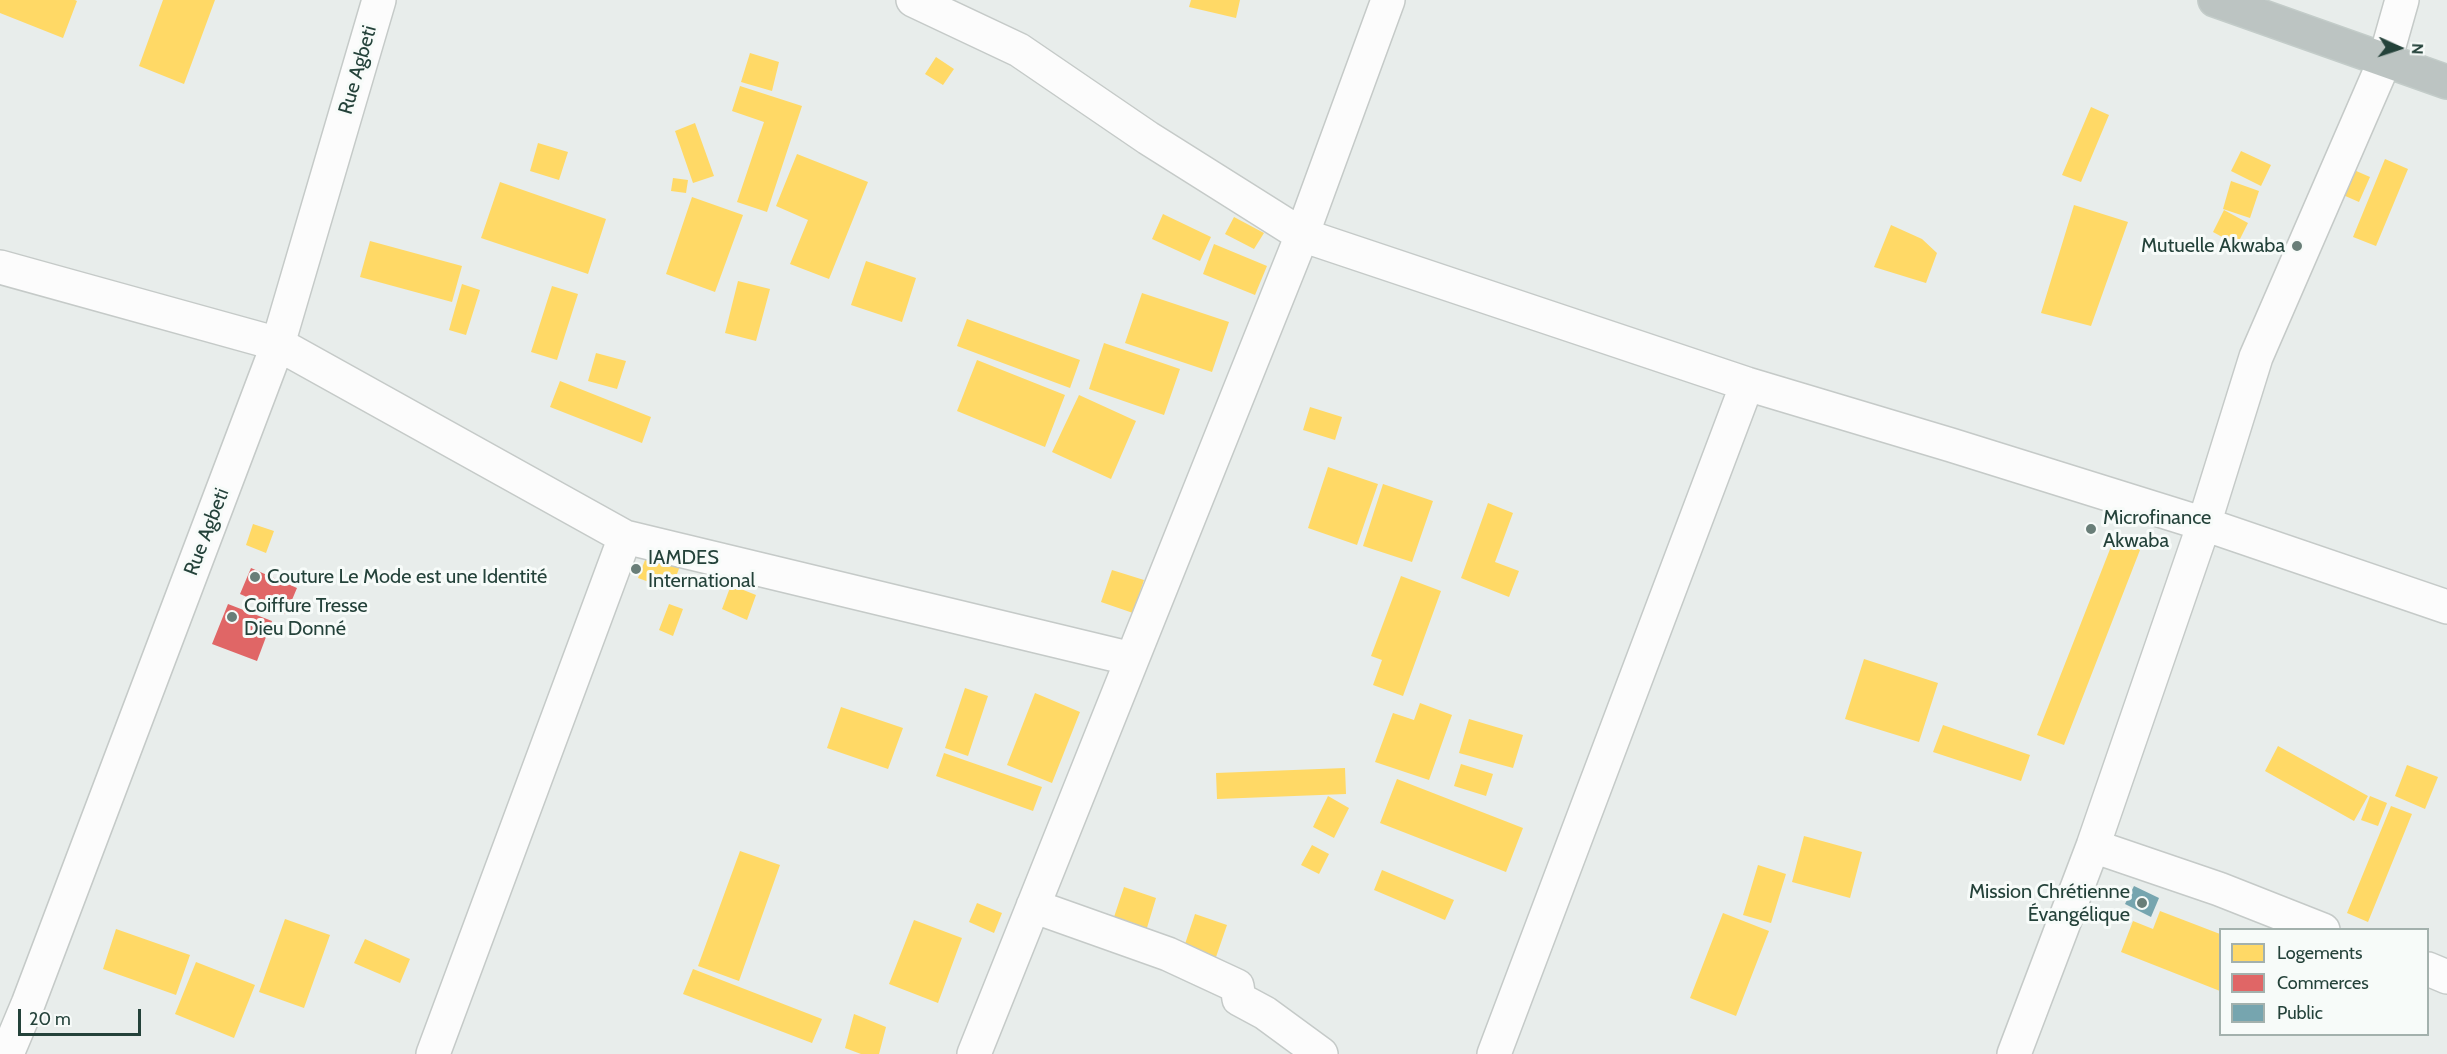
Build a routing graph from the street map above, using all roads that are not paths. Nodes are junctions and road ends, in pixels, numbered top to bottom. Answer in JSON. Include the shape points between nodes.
{"nodes":[{"id":1,"x":379,"y":0,"type":"edge"},
{"id":2,"x":913,"y":0,"type":"edge"},
{"id":3,"x":1388,"y":0,"type":"edge"},
{"id":4,"x":2215,"y":0,"type":"edge"},
{"id":5,"x":2402,"y":0,"type":"edge"},
{"id":6,"x":2385,"y":60,"type":"junction"},
{"id":7,"x":2447,"y":82,"type":"edge"},
{"id":8,"x":1302,"y":235,"type":"junction"},
{"id":9,"x":0,"y":267,"type":"edge"},
{"id":10,"x":278,"y":344,"type":"junction"},
{"id":11,"x":1747,"y":384,"type":"junction"},
{"id":12,"x":2204,"y":524,"type":"junction"},
{"id":13,"x":625,"y":537,"type":"junction"},
{"id":14,"x":2447,"y":607,"type":"edge"},
{"id":15,"x":1132,"y":659,"type":"junction"},
{"id":16,"x":2094,"y":846,"type":"junction"},
{"id":17,"x":1033,"y":906,"type":"junction"},
{"id":18,"x":2318,"y":928,"type":"edge"},
{"id":19,"x":2429,"y":970,"type":"edge"},
{"id":20,"x":2447,"y":977,"type":"edge"},
{"id":21,"x":7,"y":1054,"type":"edge"},
{"id":22,"x":433,"y":1054,"type":"edge"},
{"id":23,"x":974,"y":1054,"type":"edge"},
{"id":24,"x":1321,"y":1054,"type":"edge"},
{"id":25,"x":1494,"y":1054,"type":"edge"},
{"id":26,"x":2014,"y":1054,"type":"edge"}],
"edges":[{"from":1,"to":10,"type":"street","name":"Rue Agbeti"},
{"from":2,"to":8,"type":"street","via":[[1019,50],[1148,138]]},
{"from":3,"to":8,"type":"street"},
{"from":4,"to":6,"type":"highway"},
{"from":5,"to":6,"type":"street"},
{"from":6,"to":7,"type":"highway"},
{"from":6,"to":12,"type":"street","via":[[2256,357]]},
{"from":8,"to":11,"type":"street"},
{"from":8,"to":15,"type":"street"},
{"from":9,"to":10,"type":"street"},
{"from":10,"to":13,"type":"street"},
{"from":10,"to":21,"type":"street","name":"Rue Agbeti"},
{"from":11,"to":12,"type":"street"},
{"from":11,"to":25,"type":"street"},
{"from":12,"to":14,"type":"street"},
{"from":12,"to":16,"type":"street"},
{"from":13,"to":15,"type":"street"},
{"from":13,"to":22,"type":"street"},
{"from":15,"to":17,"type":"street"},
{"from":16,"to":18,"type":"street"},
{"from":16,"to":26,"type":"street"},
{"from":17,"to":23,"type":"street"},
{"from":17,"to":24,"type":"street","via":[[1168,954],[1237,986],[1239,999]]},
{"from":19,"to":20,"type":"street"}]}
